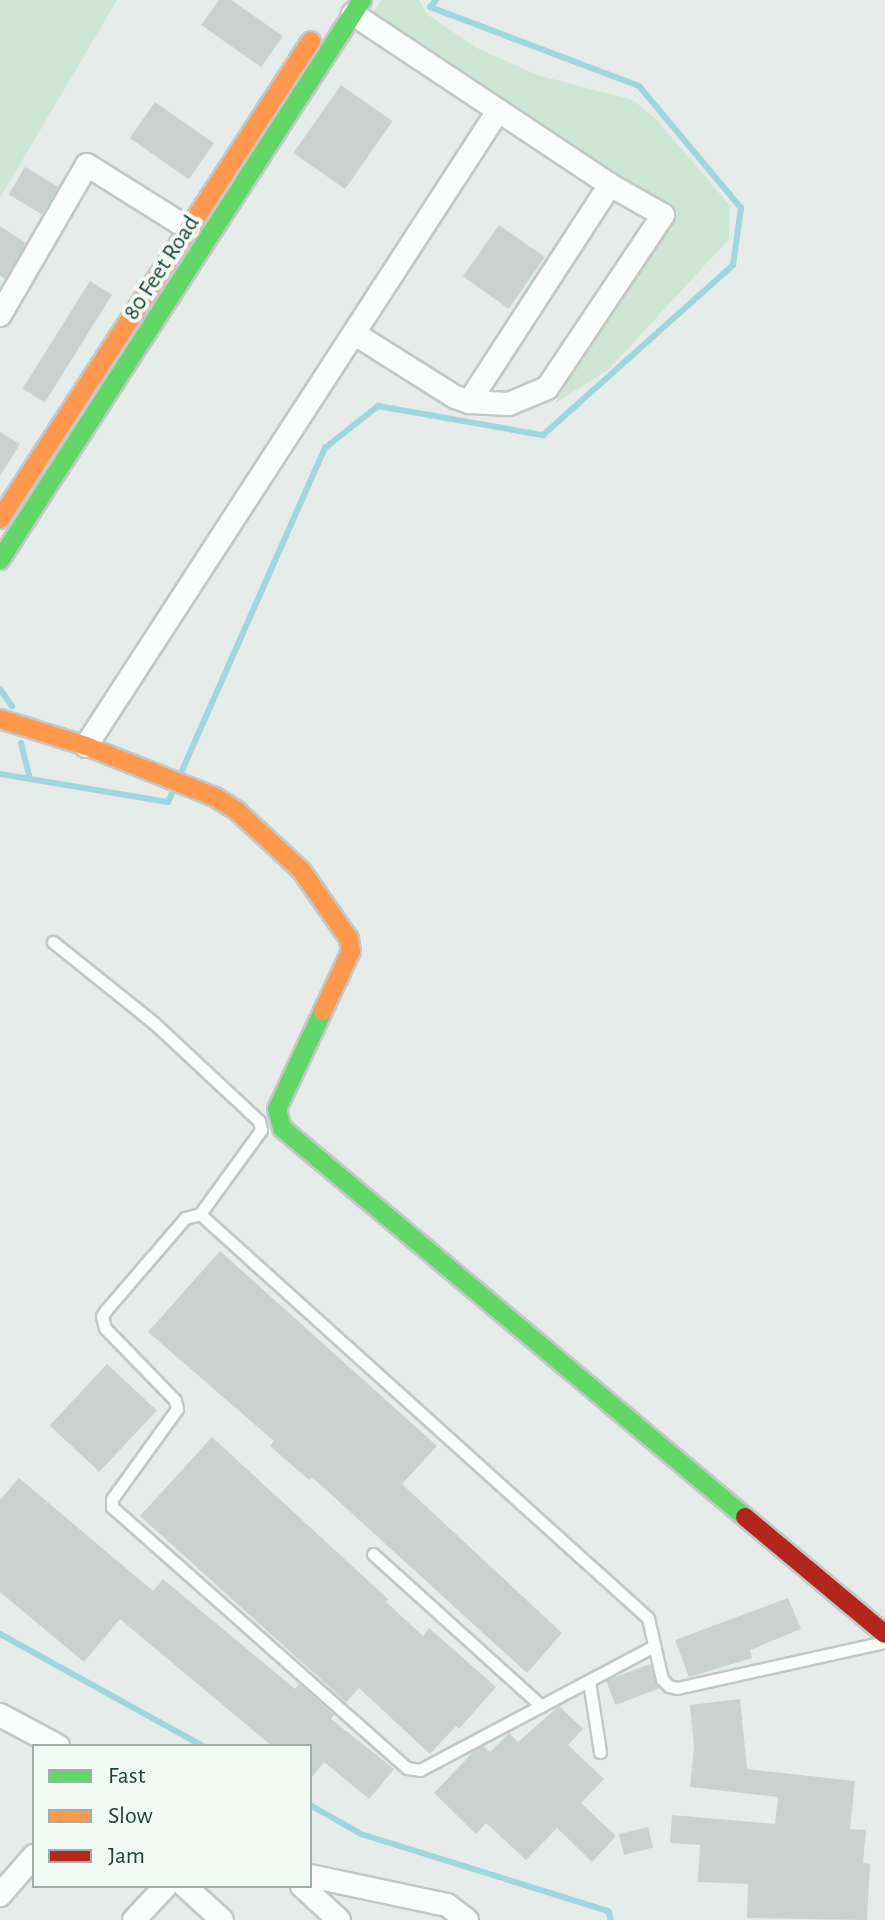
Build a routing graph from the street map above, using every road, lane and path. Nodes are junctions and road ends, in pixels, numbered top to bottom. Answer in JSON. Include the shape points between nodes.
{"nodes":[{"id":1,"x":357,"y":7,"type":"edge"},
{"id":2,"x":319,"y":30,"type":"dead end"},
{"id":3,"x":498,"y":111,"type":"junction"},
{"id":4,"x":610,"y":185,"type":"junction"},
{"id":5,"x":189,"y":229,"type":"junction"},
{"id":6,"x":0,"y":315,"type":"edge"},
{"id":7,"x":355,"y":334,"type":"junction"},
{"id":8,"x":469,"y":402,"type":"junction"},
{"id":9,"x":0,"y":519,"type":"edge"},
{"id":10,"x":0,"y":560,"type":"edge"},
{"id":11,"x":0,"y":719,"type":"edge"},
{"id":12,"x":86,"y":746,"type":"junction"},
{"id":13,"x":53,"y":942,"type":"dead end"},
{"id":14,"x":200,"y":1214,"type":"junction"},
{"id":15,"x":373,"y":1554,"type":"dead end"},
{"id":16,"x":885,"y":1634,"type":"edge"},
{"id":17,"x":885,"y":1642,"type":"edge"},
{"id":18,"x":654,"y":1646,"type":"junction"},
{"id":19,"x":589,"y":1681,"type":"junction"},
{"id":20,"x":541,"y":1706,"type":"junction"},
{"id":21,"x":2,"y":1722,"type":"edge"},
{"id":22,"x":53,"y":1744,"type":"edge"},
{"id":23,"x":600,"y":1752,"type":"dead end"},
{"id":24,"x":32,"y":1858,"type":"edge"},
{"id":25,"x":312,"y":1876,"type":"edge"},
{"id":26,"x":164,"y":1888,"type":"edge"},
{"id":27,"x":187,"y":1888,"type":"edge"},
{"id":28,"x":304,"y":1888,"type":"edge"},
{"id":29,"x":0,"y":1895,"type":"edge"},
{"id":30,"x":134,"y":1920,"type":"edge"},
{"id":31,"x":222,"y":1920,"type":"edge"},
{"id":32,"x":339,"y":1920,"type":"edge"},
{"id":33,"x":467,"y":1920,"type":"edge"}],
"edges":[{"from":1,"to":3,"type":"street"},
{"from":1,"to":10,"type":"street","name":"80 Feet Road"},
{"from":2,"to":5,"type":"street","name":"80 Feet Road"},
{"from":3,"to":4,"type":"street"},
{"from":3,"to":7,"type":"street"},
{"from":4,"to":8,"type":"street"},
{"from":4,"to":8,"type":"street","via":[[663,215],[547,388],[502,405]]},
{"from":5,"to":6,"type":"street","via":[[87,165]]},
{"from":5,"to":9,"type":"street","name":"80 Feet Road"},
{"from":7,"to":8,"type":"street"},
{"from":7,"to":12,"type":"street"},
{"from":11,"to":12,"type":"street"},
{"from":12,"to":16,"type":"street","via":[[187,785],[237,811],[301,870],[351,943],[351,958],[277,1109],[282,1128]]},
{"from":13,"to":14,"type":"lane","via":[[154,1023],[259,1121],[261,1130]]},
{"from":14,"to":18,"type":"lane","via":[[648,1618]]},
{"from":14,"to":20,"type":"lane","via":[[185,1218],[102,1316],[105,1328],[175,1400],[177,1409],[112,1499],[112,1507],[411,1770]]},
{"from":15,"to":20,"type":"lane"},
{"from":17,"to":18,"type":"lane","via":[[677,1688],[662,1679]]},
{"from":18,"to":19,"type":"lane"},
{"from":19,"to":20,"type":"lane"},
{"from":19,"to":23,"type":"lane"},
{"from":21,"to":22,"type":"street"},
{"from":24,"to":29,"type":"street"},
{"from":25,"to":33,"type":"street","via":[[447,1905]]},
{"from":26,"to":30,"type":"street"},
{"from":27,"to":31,"type":"street"},
{"from":28,"to":32,"type":"street"}]}
